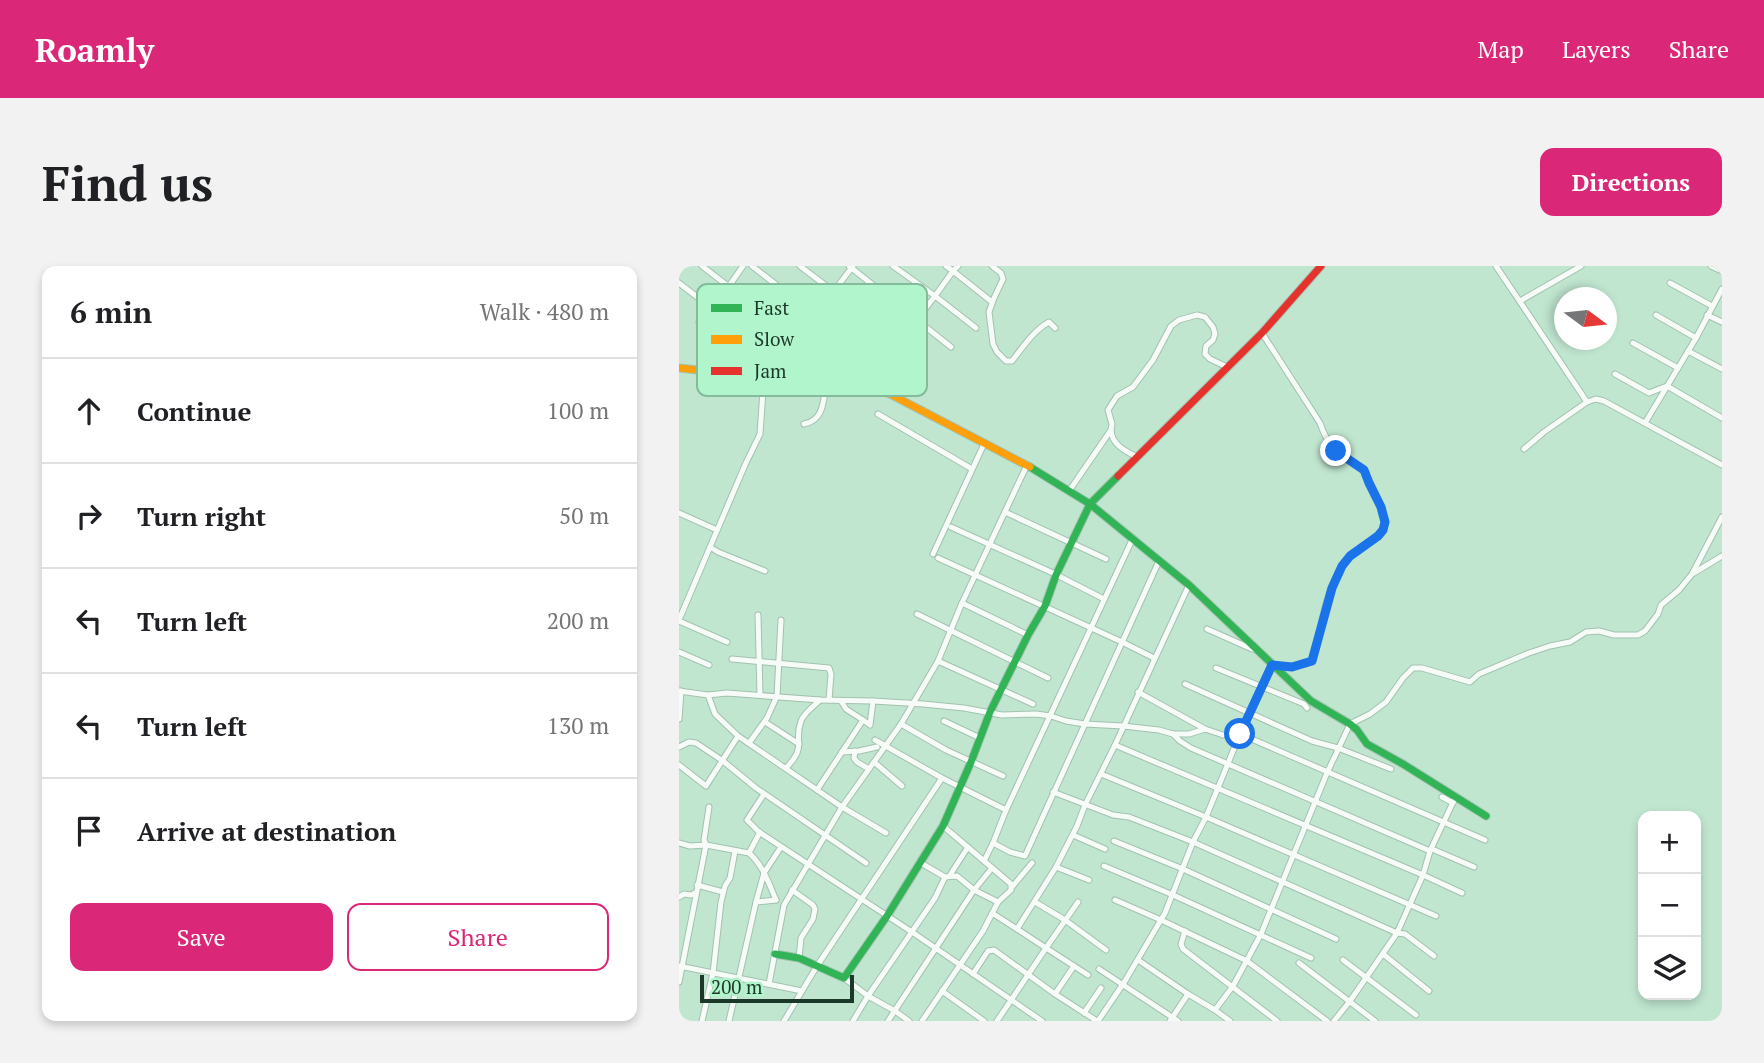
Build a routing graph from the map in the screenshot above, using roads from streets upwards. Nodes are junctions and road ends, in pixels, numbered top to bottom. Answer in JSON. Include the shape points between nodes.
{"nodes":[{"id":1,"x":702,"y":266,"type":"edge"},
{"id":2,"x":743,"y":266,"type":"edge"},
{"id":3,"x":752,"y":266,"type":"edge"},
{"id":4,"x":800,"y":266,"type":"edge"},
{"id":5,"x":893,"y":266,"type":"edge"},
{"id":6,"x":946,"y":266,"type":"edge"},
{"id":7,"x":992,"y":266,"type":"edge"},
{"id":8,"x":1321,"y":266,"type":"edge"},
{"id":9,"x":1496,"y":266,"type":"edge"},
{"id":10,"x":1581,"y":266,"type":"edge"},
{"id":11,"x":1711,"y":266,"type":"edge"},
{"id":12,"x":851,"y":267,"type":"edge"},
{"id":13,"x":956,"y":269,"type":"edge"},
{"id":14,"x":1722,"y":271,"type":"edge"},
{"id":15,"x":679,"y":283,"type":"edge"},
{"id":16,"x":1670,"y":283,"type":"dead end"},
{"id":17,"x":726,"y":284,"type":"edge"},
{"id":18,"x":730,"y":284,"type":"edge"},
{"id":19,"x":776,"y":284,"type":"edge"},
{"id":20,"x":823,"y":284,"type":"edge"},
{"id":21,"x":840,"y":284,"type":"edge"},
{"id":22,"x":872,"y":284,"type":"edge"},
{"id":23,"x":918,"y":284,"type":"edge"},
{"id":24,"x":1722,"y":289,"type":"edge"},
{"id":25,"x":927,"y":290,"type":"edge"},
{"id":26,"x":697,"y":296,"type":"edge"},
{"id":27,"x":935,"y":296,"type":"junction"},
{"id":28,"x":1520,"y":301,"type":"junction"},
{"id":29,"x":992,"y":302,"type":"junction"},
{"id":30,"x":1712,"y":306,"type":"junction"},
{"id":31,"x":927,"y":307,"type":"edge"},
{"id":32,"x":1656,"y":315,"type":"dead end"},
{"id":33,"x":1707,"y":315,"type":"junction"},
{"id":34,"x":1722,"y":322,"type":"edge"},
{"id":35,"x":927,"y":328,"type":"edge"},
{"id":36,"x":976,"y":328,"type":"dead end"},
{"id":37,"x":1055,"y":328,"type":"dead end"},
{"id":38,"x":1262,"y":332,"type":"junction"},
{"id":39,"x":1696,"y":338,"type":"junction"},
{"id":40,"x":1633,"y":343,"type":"dead end"},
{"id":41,"x":951,"y":347,"type":"dead end"},
{"id":42,"x":1688,"y":351,"type":"junction"},
{"id":43,"x":1227,"y":367,"type":"junction"},
{"id":44,"x":679,"y":368,"type":"edge"},
{"id":45,"x":1678,"y":368,"type":"junction"},
{"id":46,"x":1722,"y":369,"type":"edge"},
{"id":47,"x":697,"y":370,"type":"edge"},
{"id":48,"x":1615,"y":374,"type":"dead end"},
{"id":49,"x":1667,"y":386,"type":"junction"},
{"id":50,"x":1649,"y":393,"type":"junction"},
{"id":51,"x":763,"y":396,"type":"edge"},
{"id":52,"x":824,"y":396,"type":"edge"},
{"id":53,"x":893,"y":396,"type":"edge"},
{"id":54,"x":1659,"y":399,"type":"junction"},
{"id":55,"x":1587,"y":402,"type":"junction"},
{"id":56,"x":878,"y":414,"type":"dead end"},
{"id":57,"x":1722,"y":418,"type":"edge"},
{"id":58,"x":1645,"y":423,"type":"junction"},
{"id":59,"x":804,"y":424,"type":"dead end"},
{"id":60,"x":1111,"y":430,"type":"junction"},
{"id":61,"x":984,"y":444,"type":"junction"},
{"id":62,"x":1524,"y":449,"type":"dead end"},
{"id":63,"x":1137,"y":457,"type":"junction"},
{"id":64,"x":1027,"y":465,"type":"junction"},
{"id":65,"x":1722,"y":465,"type":"edge"},
{"id":66,"x":972,"y":469,"type":"junction"},
{"id":67,"x":1069,"y":491,"type":"junction"},
{"id":68,"x":1090,"y":504,"type":"junction"},
{"id":69,"x":1005,"y":512,"type":"junction"},
{"id":70,"x":679,"y":513,"type":"edge"},
{"id":71,"x":1722,"y":517,"type":"edge"},
{"id":72,"x":951,"y":527,"type":"dead end"},
{"id":73,"x":717,"y":530,"type":"junction"},
{"id":74,"x":1133,"y":538,"type":"junction"},
{"id":75,"x":1071,"y":543,"type":"junction"},
{"id":76,"x":991,"y":544,"type":"junction"},
{"id":77,"x":710,"y":547,"type":"junction"},
{"id":78,"x":1722,"y":556,"type":"edge"},
{"id":79,"x":1106,"y":559,"type":"dead end"},
{"id":80,"x":1159,"y":561,"type":"junction"},
{"id":81,"x":765,"y":571,"type":"dead end"},
{"id":82,"x":976,"y":574,"type":"junction"},
{"id":83,"x":1056,"y":575,"type":"junction"},
{"id":84,"x":1692,"y":575,"type":"junction"},
{"id":85,"x":1189,"y":585,"type":"junction"},
{"id":86,"x":1104,"y":599,"type":"junction"},
{"id":87,"x":962,"y":603,"type":"junction"},
{"id":88,"x":1045,"y":606,"type":"junction"},
{"id":89,"x":917,"y":614,"type":"dead end"},
{"id":90,"x":758,"y":615,"type":"dead end"},
{"id":91,"x":781,"y":620,"type":"dead end"},
{"id":92,"x":679,"y":621,"type":"edge"},
{"id":93,"x":1090,"y":628,"type":"junction"},
{"id":94,"x":1207,"y":629,"type":"dead end"},
{"id":95,"x":951,"y":631,"type":"junction"},
{"id":96,"x":1028,"y":635,"type":"junction"},
{"id":97,"x":727,"y":642,"type":"dead end"},
{"id":98,"x":1122,"y":642,"type":"junction"},
{"id":99,"x":1256,"y":649,"type":"junction"},
{"id":100,"x":679,"y":652,"type":"edge"},
{"id":101,"x":1154,"y":658,"type":"junction"},
{"id":102,"x":732,"y":659,"type":"dead end"},
{"id":103,"x":760,"y":661,"type":"junction"},
{"id":104,"x":939,"y":661,"type":"junction"},
{"id":105,"x":1014,"y":662,"type":"junction"},
{"id":106,"x":779,"y":663,"type":"junction"},
{"id":107,"x":709,"y":665,"type":"dead end"},
{"id":108,"x":1272,"y":665,"type":"junction"},
{"id":109,"x":1216,"y":668,"type":"dead end"},
{"id":110,"x":1048,"y":678,"type":"dead end"},
{"id":111,"x":1185,"y":684,"type":"dead end"},
{"id":112,"x":1262,"y":687,"type":"junction"},
{"id":113,"x":1001,"y":689,"type":"junction"},
{"id":114,"x":680,"y":691,"type":"edge"},
{"id":115,"x":1138,"y":692,"type":"junction"},
{"id":116,"x":708,"y":695,"type":"junction"},
{"id":117,"x":760,"y":695,"type":"junction"},
{"id":118,"x":777,"y":696,"type":"junction"},
{"id":119,"x":820,"y":700,"type":"junction"},
{"id":120,"x":829,"y":700,"type":"junction"},
{"id":121,"x":841,"y":701,"type":"junction"},
{"id":122,"x":873,"y":701,"type":"junction"},
{"id":123,"x":914,"y":704,"type":"junction"},
{"id":124,"x":1033,"y":704,"type":"dead end"},
{"id":125,"x":1307,"y":708,"type":"dead end"},
{"id":126,"x":990,"y":712,"type":"junction"},
{"id":127,"x":1250,"y":714,"type":"junction"},
{"id":128,"x":1051,"y":716,"type":"junction"},
{"id":129,"x":679,"y":719,"type":"edge"},
{"id":130,"x":863,"y":720,"type":"junction"},
{"id":131,"x":944,"y":721,"type":"dead end"},
{"id":132,"x":765,"y":722,"type":"junction"},
{"id":133,"x":901,"y":724,"type":"junction"},
{"id":134,"x":1085,"y":724,"type":"junction"},
{"id":135,"x":1350,"y":724,"type":"junction"},
{"id":136,"x":870,"y":725,"type":"junction"},
{"id":137,"x":1123,"y":726,"type":"junction"},
{"id":138,"x":1205,"y":729,"type":"junction"},
{"id":139,"x":1173,"y":734,"type":"junction"},
{"id":140,"x":1240,"y":734,"type":"junction"},
{"id":141,"x":738,"y":736,"type":"junction"},
{"id":142,"x":980,"y":738,"type":"junction"},
{"id":143,"x":749,"y":743,"type":"junction"},
{"id":144,"x":799,"y":744,"type":"junction"},
{"id":145,"x":876,"y":744,"type":"junction"},
{"id":146,"x":886,"y":745,"type":"junction"},
{"id":147,"x":1115,"y":745,"type":"junction"},
{"id":148,"x":679,"y":747,"type":"edge"},
{"id":149,"x":1338,"y":748,"type":"junction"},
{"id":150,"x":855,"y":751,"type":"junction"},
{"id":151,"x":842,"y":752,"type":"junction"},
{"id":152,"x":879,"y":755,"type":"junction"},
{"id":153,"x":723,"y":761,"type":"junction"},
{"id":154,"x":874,"y":762,"type":"junction"},
{"id":155,"x":971,"y":762,"type":"junction"},
{"id":156,"x":1229,"y":764,"type":"junction"},
{"id":157,"x":679,"y":765,"type":"edge"},
{"id":158,"x":786,"y":768,"type":"junction"},
{"id":159,"x":869,"y":769,"type":"junction"},
{"id":160,"x":1391,"y":769,"type":"dead end"},
{"id":161,"x":1327,"y":773,"type":"junction"},
{"id":162,"x":1101,"y":774,"type":"junction"},
{"id":163,"x":1003,"y":776,"type":"dead end"},
{"id":164,"x":942,"y":778,"type":"junction"},
{"id":165,"x":902,"y":786,"type":"dead end"},
{"id":166,"x":960,"y":786,"type":"junction"},
{"id":167,"x":1218,"y":788,"type":"junction"},
{"id":168,"x":817,"y":789,"type":"junction"},
{"id":169,"x":1053,"y":792,"type":"junction"},
{"id":170,"x":764,"y":794,"type":"junction"},
{"id":171,"x":1442,"y":797,"type":"dead end"},
{"id":172,"x":1454,"y":800,"type":"junction"},
{"id":173,"x":1315,"y":801,"type":"junction"},
{"id":174,"x":1086,"y":805,"type":"junction"},
{"id":175,"x":709,"y":807,"type":"dead end"},
{"id":176,"x":842,"y":807,"type":"junction"},
{"id":177,"x":1006,"y":810,"type":"junction"},
{"id":178,"x":1486,"y":816,"type":"dead end"},
{"id":179,"x":1206,"y":817,"type":"junction"},
{"id":180,"x":1444,"y":823,"type":"junction"},
{"id":181,"x":1306,"y":825,"type":"junction"},
{"id":182,"x":943,"y":826,"type":"junction"},
{"id":183,"x":760,"y":832,"type":"junction"},
{"id":184,"x":886,"y":833,"type":"dead end"},
{"id":185,"x":826,"y":835,"type":"junction"},
{"id":186,"x":1073,"y":835,"type":"junction"},
{"id":187,"x":1485,"y":840,"type":"dead end"},
{"id":188,"x":1114,"y":841,"type":"dead end"},
{"id":189,"x":1193,"y":842,"type":"junction"},
{"id":190,"x":679,"y":843,"type":"edge"},
{"id":191,"x":993,"y":843,"type":"junction"},
{"id":192,"x":706,"y":845,"type":"junction"},
{"id":193,"x":781,"y":847,"type":"junction"},
{"id":194,"x":968,"y":848,"type":"junction"},
{"id":195,"x":1105,"y":849,"type":"dead end"},
{"id":196,"x":1431,"y":850,"type":"junction"},
{"id":197,"x":735,"y":851,"type":"junction"},
{"id":198,"x":750,"y":853,"type":"junction"},
{"id":199,"x":1293,"y":856,"type":"junction"},
{"id":200,"x":984,"y":861,"type":"junction"},
{"id":201,"x":866,"y":863,"type":"dead end"},
{"id":202,"x":921,"y":863,"type":"junction"},
{"id":203,"x":1032,"y":863,"type":"dead end"},
{"id":204,"x":809,"y":864,"type":"junction"},
{"id":205,"x":1104,"y":866,"type":"dead end"},
{"id":206,"x":1056,"y":867,"type":"junction"},
{"id":207,"x":1474,"y":867,"type":"dead end"},
{"id":208,"x":992,"y":868,"type":"junction"},
{"id":209,"x":1183,"y":869,"type":"junction"},
{"id":210,"x":764,"y":873,"type":"junction"},
{"id":211,"x":1423,"y":875,"type":"junction"},
{"id":212,"x":948,"y":876,"type":"junction"},
{"id":213,"x":1089,"y":880,"type":"dead end"},
{"id":214,"x":1281,"y":883,"type":"junction"},
{"id":215,"x":697,"y":885,"type":"junction"},
{"id":216,"x":1012,"y":887,"type":"junction"},
{"id":217,"x":792,"y":890,"type":"junction"},
{"id":218,"x":974,"y":890,"type":"junction"},
{"id":219,"x":723,"y":892,"type":"junction"},
{"id":220,"x":695,"y":893,"type":"junction"},
{"id":221,"x":1462,"y":893,"type":"dead end"},
{"id":222,"x":1173,"y":895,"type":"junction"},
{"id":223,"x":679,"y":897,"type":"edge"},
{"id":224,"x":861,"y":898,"type":"junction"},
{"id":225,"x":776,"y":900,"type":"junction"},
{"id":226,"x":1115,"y":900,"type":"dead end"},
{"id":227,"x":756,"y":902,"type":"junction"},
{"id":228,"x":999,"y":902,"type":"junction"},
{"id":229,"x":1035,"y":902,"type":"junction"},
{"id":230,"x":1078,"y":902,"type":"dead end"},
{"id":231,"x":784,"y":905,"type":"junction"},
{"id":232,"x":1410,"y":905,"type":"junction"},
{"id":233,"x":1272,"y":909,"type":"junction"},
{"id":234,"x":992,"y":913,"type":"junction"},
{"id":235,"x":887,"y":916,"type":"junction"},
{"id":236,"x":1436,"y":916,"type":"dead end"},
{"id":237,"x":1065,"y":920,"type":"junction"},
{"id":238,"x":1161,"y":920,"type":"junction"},
{"id":239,"x":1017,"y":929,"type":"junction"},
{"id":240,"x":1185,"y":931,"type":"junction"},
{"id":241,"x":912,"y":932,"type":"junction"},
{"id":242,"x":1397,"y":933,"type":"junction"},
{"id":243,"x":1261,"y":934,"type":"junction"},
{"id":244,"x":1336,"y":939,"type":"dead end"},
{"id":245,"x":935,"y":948,"type":"junction"},
{"id":246,"x":1046,"y":948,"type":"junction"},
{"id":247,"x":1106,"y":950,"type":"dead end"},
{"id":248,"x":775,"y":954,"type":"junction"},
{"id":249,"x":1383,"y":954,"type":"junction"},
{"id":250,"x":1434,"y":956,"type":"dead end"},
{"id":251,"x":799,"y":958,"type":"junction"},
{"id":252,"x":1311,"y":958,"type":"dead end"},
{"id":253,"x":1138,"y":960,"type":"junction"},
{"id":254,"x":1343,"y":960,"type":"dead end"},
{"id":255,"x":1247,"y":961,"type":"junction"},
{"id":256,"x":1299,"y":963,"type":"dead end"},
{"id":257,"x":960,"y":965,"type":"junction"},
{"id":258,"x":817,"y":966,"type":"junction"},
{"id":259,"x":1074,"y":966,"type":"junction"},
{"id":260,"x":681,"y":967,"type":"edge"},
{"id":261,"x":1099,"y":969,"type":"dead end"},
{"id":262,"x":713,"y":973,"type":"junction"},
{"id":263,"x":972,"y":974,"type":"junction"},
{"id":264,"x":1028,"y":975,"type":"junction"},
{"id":265,"x":1088,"y":975,"type":"dead end"},
{"id":266,"x":739,"y":978,"type":"junction"},
{"id":267,"x":844,"y":978,"type":"junction"},
{"id":268,"x":1366,"y":978,"type":"junction"},
{"id":269,"x":679,"y":982,"type":"edge"},
{"id":270,"x":769,"y":984,"type":"junction"},
{"id":271,"x":1123,"y":984,"type":"junction"},
{"id":272,"x":1233,"y":986,"type":"junction"},
{"id":273,"x":1101,"y":988,"type":"dead end"},
{"id":274,"x":801,"y":991,"type":"junction"},
{"id":275,"x":942,"y":991,"type":"junction"},
{"id":276,"x":1429,"y":991,"type":"dead end"},
{"id":277,"x":1055,"y":994,"type":"junction"},
{"id":278,"x":1188,"y":994,"type":"junction"},
{"id":279,"x":869,"y":996,"type":"junction"},
{"id":280,"x":1011,"y":1001,"type":"junction"},
{"id":281,"x":1350,"y":1001,"type":"junction"},
{"id":282,"x":1215,"y":1010,"type":"junction"},
{"id":283,"x":895,"y":1011,"type":"junction"},
{"id":284,"x":1084,"y":1013,"type":"junction"},
{"id":285,"x":1416,"y":1015,"type":"dead end"},
{"id":286,"x":1173,"y":1020,"type":"edge"},
{"id":287,"x":702,"y":1021,"type":"edge"},
{"id":288,"x":729,"y":1021,"type":"edge"},
{"id":289,"x":784,"y":1021,"type":"edge"},
{"id":290,"x":853,"y":1021,"type":"edge"},
{"id":291,"x":888,"y":1021,"type":"edge"},
{"id":292,"x":909,"y":1021,"type":"edge"},
{"id":293,"x":922,"y":1021,"type":"edge"},
{"id":294,"x":984,"y":1021,"type":"edge"},
{"id":295,"x":997,"y":1021,"type":"edge"},
{"id":296,"x":1042,"y":1021,"type":"edge"},
{"id":297,"x":1098,"y":1021,"type":"edge"},
{"id":298,"x":1230,"y":1021,"type":"edge"},
{"id":299,"x":1277,"y":1021,"type":"edge"},
{"id":300,"x":1327,"y":1021,"type":"edge"},
{"id":301,"x":1333,"y":1021,"type":"edge"},
{"id":302,"x":1375,"y":1021,"type":"edge"}],
"edges":[{"from":1,"to":17,"type":"street"},
{"from":2,"to":18,"type":"street"},
{"from":3,"to":19,"type":"street"},
{"from":4,"to":20,"type":"street"},
{"from":5,"to":23,"type":"street"},
{"from":6,"to":13,"type":"street"},
{"from":7,"to":29,"type":"street","via":[[1003,279]]},
{"from":8,"to":38,"type":"street"},
{"from":9,"to":28,"type":"street"},
{"from":10,"to":28,"type":"street"},
{"from":11,"to":14,"type":"street"},
{"from":12,"to":21,"type":"street"},
{"from":12,"to":22,"type":"street"},
{"from":13,"to":27,"type":"street"},
{"from":13,"to":29,"type":"street"},
{"from":15,"to":26,"type":"street"},
{"from":16,"to":30,"type":"street"},
{"from":24,"to":30,"type":"street"},
{"from":25,"to":27,"type":"street"},
{"from":27,"to":31,"type":"street"},
{"from":27,"to":36,"type":"street"},
{"from":28,"to":55,"type":"street"},
{"from":29,"to":37,"type":"street","via":[[993,344],[1006,361],[1012,361],[1046,323]]},
{"from":30,"to":33,"type":"street"},
{"from":32,"to":39,"type":"street"},
{"from":33,"to":34,"type":"street"},
{"from":33,"to":39,"type":"street"},
{"from":35,"to":41,"type":"street"},
{"from":38,"to":43,"type":"street"},
{"from":38,"to":108,"type":"street","via":[[1336,451],[1364,470],[1385,522],[1378,536],[1342,566],[1312,661],[1292,667]]},
{"from":39,"to":42,"type":"street"},
{"from":40,"to":45,"type":"street"},
{"from":42,"to":45,"type":"street"},
{"from":42,"to":46,"type":"street"},
{"from":43,"to":60,"type":"street","via":[[1205,354],[1215,334],[1205,317],[1179,320],[1133,387],[1112,402],[1108,410]]},
{"from":43,"to":63,"type":"street"},
{"from":44,"to":47,"type":"street"},
{"from":45,"to":49,"type":"street"},
{"from":48,"to":50,"type":"street"},
{"from":49,"to":50,"type":"street"},
{"from":49,"to":54,"type":"street"},
{"from":49,"to":57,"type":"street"},
{"from":50,"to":54,"type":"street"},
{"from":51,"to":73,"type":"street","via":[[760,434]]},
{"from":52,"to":59,"type":"street","via":[[820,416]]},
{"from":53,"to":61,"type":"street"},
{"from":54,"to":58,"type":"street"},
{"from":55,"to":58,"type":"street","via":[[1604,401]]},
{"from":55,"to":62,"type":"street"},
{"from":56,"to":66,"type":"street"},
{"from":58,"to":65,"type":"street"},
{"from":60,"to":63,"type":"street","via":[[1117,445]]},
{"from":60,"to":67,"type":"street"},
{"from":61,"to":64,"type":"street"},
{"from":61,"to":66,"type":"street"},
{"from":63,"to":68,"type":"street"},
{"from":64,"to":67,"type":"street"},
{"from":64,"to":69,"type":"street"},
{"from":66,"to":82,"type":"street","via":[[935,556]]},
{"from":67,"to":68,"type":"street"},
{"from":68,"to":74,"type":"street"},
{"from":68,"to":75,"type":"street"},
{"from":69,"to":75,"type":"street"},
{"from":69,"to":76,"type":"street"},
{"from":70,"to":73,"type":"street"},
{"from":71,"to":84,"type":"street"},
{"from":72,"to":76,"type":"street"},
{"from":73,"to":77,"type":"street"},
{"from":74,"to":80,"type":"street"},
{"from":74,"to":86,"type":"street"},
{"from":75,"to":79,"type":"street"},
{"from":75,"to":83,"type":"street"},
{"from":76,"to":82,"type":"street"},
{"from":76,"to":83,"type":"street"},
{"from":77,"to":81,"type":"street"},
{"from":77,"to":92,"type":"street"},
{"from":78,"to":84,"type":"street"},
{"from":80,"to":85,"type":"street"},
{"from":80,"to":98,"type":"street"},
{"from":82,"to":87,"type":"street"},
{"from":82,"to":88,"type":"street"},
{"from":83,"to":86,"type":"street"},
{"from":83,"to":88,"type":"street"},
{"from":84,"to":135,"type":"street","via":[[1638,635],[1586,632],[1479,674],[1471,682],[1413,668],[1386,702]]},
{"from":85,"to":99,"type":"street"},
{"from":85,"to":101,"type":"street"},
{"from":86,"to":93,"type":"street"},
{"from":87,"to":95,"type":"street"},
{"from":87,"to":96,"type":"street"},
{"from":88,"to":93,"type":"street"},
{"from":88,"to":96,"type":"street"},
{"from":89,"to":95,"type":"street"},
{"from":90,"to":103,"type":"street"},
{"from":91,"to":106,"type":"street"},
{"from":92,"to":97,"type":"street"},
{"from":93,"to":98,"type":"street"},
{"from":93,"to":128,"type":"street"},
{"from":94,"to":99,"type":"street"},
{"from":95,"to":104,"type":"street"},
{"from":95,"to":105,"type":"street"},
{"from":96,"to":105,"type":"street"},
{"from":98,"to":101,"type":"street"},
{"from":98,"to":134,"type":"street"},
{"from":99,"to":108,"type":"street"},
{"from":100,"to":107,"type":"street"},
{"from":101,"to":115,"type":"street"},
{"from":102,"to":103,"type":"street"},
{"from":103,"to":106,"type":"street"},
{"from":103,"to":117,"type":"street"},
{"from":104,"to":113,"type":"street"},
{"from":104,"to":123,"type":"street"},
{"from":105,"to":110,"type":"street"},
{"from":105,"to":113,"type":"street"},
{"from":106,"to":118,"type":"street"},
{"from":106,"to":120,"type":"street","via":[[829,668]]},
{"from":108,"to":112,"type":"street"},
{"from":108,"to":135,"type":"street","via":[[1311,702]]},
{"from":109,"to":112,"type":"street"},
{"from":111,"to":127,"type":"street"},
{"from":112,"to":125,"type":"street"},
{"from":112,"to":127,"type":"street"},
{"from":113,"to":124,"type":"street"},
{"from":113,"to":126,"type":"street"},
{"from":114,"to":116,"type":"street"},
{"from":114,"to":129,"type":"street"},
{"from":115,"to":137,"type":"street"},
{"from":115,"to":138,"type":"street"},
{"from":116,"to":117,"type":"street"},
{"from":116,"to":141,"type":"street","via":[[715,714]]},
{"from":117,"to":118,"type":"street"},
{"from":118,"to":119,"type":"street"},
{"from":118,"to":132,"type":"street"},
{"from":119,"to":120,"type":"street"},
{"from":119,"to":144,"type":"street","via":[[801,721]]},
{"from":120,"to":121,"type":"street"},
{"from":121,"to":122,"type":"street"},
{"from":121,"to":130,"type":"street"},
{"from":122,"to":123,"type":"street"},
{"from":122,"to":136,"type":"street"},
{"from":123,"to":126,"type":"street"},
{"from":123,"to":133,"type":"street"},
{"from":126,"to":128,"type":"street"},
{"from":126,"to":142,"type":"street"},
{"from":127,"to":140,"type":"street"},
{"from":127,"to":149,"type":"street"},
{"from":128,"to":134,"type":"street"},
{"from":128,"to":177,"type":"street"},
{"from":130,"to":136,"type":"street"},
{"from":130,"to":151,"type":"street"},
{"from":131,"to":142,"type":"street"},
{"from":132,"to":143,"type":"street"},
{"from":132,"to":144,"type":"street"},
{"from":133,"to":146,"type":"street"},
{"from":133,"to":155,"type":"street"},
{"from":134,"to":137,"type":"street"},
{"from":134,"to":169,"type":"street"},
{"from":135,"to":149,"type":"street"},
{"from":135,"to":172,"type":"street","via":[[1367,744]]},
{"from":136,"to":145,"type":"street"},
{"from":137,"to":139,"type":"street"},
{"from":137,"to":147,"type":"street"},
{"from":138,"to":139,"type":"street"},
{"from":138,"to":140,"type":"street"},
{"from":139,"to":156,"type":"street","via":[[1185,745]]},
{"from":140,"to":156,"type":"street"},
{"from":140,"to":161,"type":"street"},
{"from":141,"to":143,"type":"street"},
{"from":141,"to":153,"type":"street"},
{"from":142,"to":155,"type":"street"},
{"from":143,"to":158,"type":"street"},
{"from":144,"to":158,"type":"street","via":[[796,758]]},
{"from":145,"to":146,"type":"street"},
{"from":145,"to":150,"type":"street"},
{"from":145,"to":152,"type":"street"},
{"from":146,"to":152,"type":"street"},
{"from":146,"to":164,"type":"street"},
{"from":147,"to":162,"type":"street"},
{"from":147,"to":167,"type":"street"},
{"from":148,"to":153,"type":"street","via":[[692,742]]},
{"from":149,"to":160,"type":"street"},
{"from":149,"to":161,"type":"street"},
{"from":150,"to":151,"type":"street"},
{"from":150,"to":159,"type":"street","via":[[857,762]]},
{"from":151,"to":168,"type":"street"},
{"from":152,"to":154,"type":"street"},
{"from":153,"to":157,"type":"street","via":[[706,786]]},
{"from":153,"to":170,"type":"street"},
{"from":154,"to":159,"type":"street"},
{"from":154,"to":165,"type":"street"},
{"from":155,"to":163,"type":"street"},
{"from":155,"to":166,"type":"street"},
{"from":156,"to":167,"type":"street"},
{"from":156,"to":173,"type":"street"},
{"from":158,"to":168,"type":"street"},
{"from":159,"to":176,"type":"street"},
{"from":161,"to":173,"type":"street"},
{"from":161,"to":180,"type":"street"},
{"from":162,"to":174,"type":"street"},
{"from":162,"to":179,"type":"street"},
{"from":164,"to":166,"type":"street"},
{"from":164,"to":224,"type":"street"},
{"from":166,"to":177,"type":"street"},
{"from":166,"to":182,"type":"street"},
{"from":167,"to":179,"type":"street"},
{"from":167,"to":181,"type":"street"},
{"from":168,"to":176,"type":"street"},
{"from":169,"to":174,"type":"street"},
{"from":169,"to":191,"type":"street","via":[[1025,856]]},
{"from":170,"to":183,"type":"street","via":[[747,820]]},
{"from":170,"to":185,"type":"street"},
{"from":171,"to":172,"type":"street"},
{"from":172,"to":178,"type":"street"},
{"from":172,"to":180,"type":"street"},
{"from":173,"to":181,"type":"street"},
{"from":173,"to":196,"type":"street"},
{"from":174,"to":186,"type":"street"},
{"from":174,"to":189,"type":"street"},
{"from":175,"to":192,"type":"street"},
{"from":176,"to":184,"type":"street"},
{"from":176,"to":185,"type":"street"},
{"from":177,"to":191,"type":"street"},
{"from":179,"to":189,"type":"street"},
{"from":179,"to":199,"type":"street"},
{"from":180,"to":187,"type":"street"},
{"from":180,"to":196,"type":"street"},
{"from":181,"to":199,"type":"street"},
{"from":181,"to":211,"type":"street"},
{"from":182,"to":194,"type":"street"},
{"from":182,"to":202,"type":"street"},
{"from":183,"to":193,"type":"street"},
{"from":183,"to":198,"type":"street"},
{"from":185,"to":201,"type":"street"},
{"from":185,"to":204,"type":"street"},
{"from":186,"to":195,"type":"street"},
{"from":186,"to":206,"type":"street"},
{"from":188,"to":209,"type":"street"},
{"from":189,"to":209,"type":"street"},
{"from":189,"to":214,"type":"street"},
{"from":190,"to":192,"type":"street"},
{"from":191,"to":200,"type":"street"},
{"from":192,"to":197,"type":"street"},
{"from":192,"to":215,"type":"street"},
{"from":193,"to":204,"type":"street"},
{"from":193,"to":210,"type":"street"},
{"from":194,"to":200,"type":"street"},
{"from":194,"to":212,"type":"street"},
{"from":196,"to":207,"type":"street"},
{"from":196,"to":211,"type":"street"},
{"from":197,"to":198,"type":"street"},
{"from":197,"to":219,"type":"street"},
{"from":198,"to":210,"type":"street"},
{"from":199,"to":214,"type":"street"},
{"from":199,"to":232,"type":"street"},
{"from":200,"to":208,"type":"street"},
{"from":202,"to":212,"type":"street"},
{"from":202,"to":235,"type":"street"},
{"from":203,"to":216,"type":"street"},
{"from":204,"to":217,"type":"street"},
{"from":204,"to":224,"type":"street"},
{"from":205,"to":222,"type":"street"},
{"from":206,"to":213,"type":"street"},
{"from":206,"to":229,"type":"street"},
{"from":208,"to":216,"type":"street"},
{"from":208,"to":218,"type":"street"},
{"from":209,"to":222,"type":"street"},
{"from":209,"to":233,"type":"street"},
{"from":210,"to":225,"type":"street"},
{"from":210,"to":227,"type":"street"},
{"from":211,"to":221,"type":"street"},
{"from":211,"to":232,"type":"street"},
{"from":212,"to":218,"type":"street","via":[[961,878]]},
{"from":212,"to":241,"type":"street"},
{"from":214,"to":233,"type":"street"},
{"from":214,"to":242,"type":"street"},
{"from":215,"to":219,"type":"street"},
{"from":215,"to":220,"type":"street"},
{"from":216,"to":228,"type":"street"},
{"from":217,"to":231,"type":"street"},
{"from":217,"to":251,"type":"street","via":[[815,909],[801,938]]},
{"from":218,"to":228,"type":"street"},
{"from":218,"to":245,"type":"street"},
{"from":219,"to":262,"type":"street"},
{"from":220,"to":223,"type":"street"},
{"from":220,"to":260,"type":"street"},
{"from":222,"to":238,"type":"street"},
{"from":222,"to":243,"type":"street"},
{"from":224,"to":235,"type":"street"},
{"from":224,"to":258,"type":"street"},
{"from":225,"to":227,"type":"street"},
{"from":225,"to":231,"type":"street"},
{"from":226,"to":238,"type":"street"},
{"from":227,"to":266,"type":"street"},
{"from":228,"to":234,"type":"street"},
{"from":229,"to":237,"type":"street"},
{"from":229,"to":239,"type":"street"},
{"from":230,"to":237,"type":"street"},
{"from":231,"to":248,"type":"street"},
{"from":232,"to":236,"type":"street"},
{"from":232,"to":242,"type":"street"},
{"from":233,"to":243,"type":"street"},
{"from":233,"to":244,"type":"street"},
{"from":234,"to":239,"type":"street"},
{"from":234,"to":257,"type":"street"},
{"from":235,"to":241,"type":"street"},
{"from":235,"to":267,"type":"street"},
{"from":237,"to":246,"type":"street"},
{"from":237,"to":247,"type":"street"},
{"from":238,"to":240,"type":"street"},
{"from":238,"to":253,"type":"street"},
{"from":239,"to":246,"type":"street"},
{"from":240,"to":255,"type":"street"},
{"from":240,"to":272,"type":"street","via":[[1181,947]]},
{"from":241,"to":245,"type":"street"},
{"from":241,"to":279,"type":"street"},
{"from":242,"to":249,"type":"street"},
{"from":242,"to":250,"type":"street"},
{"from":243,"to":252,"type":"street"},
{"from":243,"to":255,"type":"street"},
{"from":245,"to":257,"type":"street"},
{"from":245,"to":283,"type":"street"},
{"from":246,"to":259,"type":"street"},
{"from":246,"to":264,"type":"street"},
{"from":248,"to":251,"type":"street"},
{"from":248,"to":270,"type":"street"},
{"from":249,"to":268,"type":"street"},
{"from":249,"to":276,"type":"street"},
{"from":251,"to":258,"type":"street"},
{"from":253,"to":271,"type":"street"},
{"from":253,"to":278,"type":"street"},
{"from":254,"to":268,"type":"street"},
{"from":255,"to":272,"type":"street"},
{"from":255,"to":300,"type":"street"},
{"from":256,"to":281,"type":"street"},
{"from":257,"to":263,"type":"street"},
{"from":257,"to":275,"type":"street"},
{"from":258,"to":267,"type":"street"},
{"from":258,"to":274,"type":"street"},
{"from":259,"to":265,"type":"street"},
{"from":259,"to":277,"type":"street"},
{"from":260,"to":262,"type":"street"},
{"from":260,"to":269,"type":"street"},
{"from":261,"to":271,"type":"street"},
{"from":262,"to":266,"type":"street"},
{"from":262,"to":287,"type":"street"},
{"from":263,"to":264,"type":"street","via":[[991,950]]},
{"from":263,"to":280,"type":"street"},
{"from":264,"to":277,"type":"street"},
{"from":264,"to":280,"type":"street"},
{"from":266,"to":270,"type":"street"},
{"from":266,"to":288,"type":"street"},
{"from":267,"to":279,"type":"street"},
{"from":268,"to":281,"type":"street"},
{"from":268,"to":285,"type":"street"},
{"from":270,"to":274,"type":"street"},
{"from":271,"to":286,"type":"street"},
{"from":271,"to":297,"type":"street"},
{"from":272,"to":282,"type":"street"},
{"from":272,"to":299,"type":"street"},
{"from":273,"to":284,"type":"street"},
{"from":274,"to":289,"type":"street"},
{"from":275,"to":293,"type":"street"},
{"from":275,"to":294,"type":"street"},
{"from":277,"to":284,"type":"street"},
{"from":278,"to":282,"type":"street"},
{"from":278,"to":286,"type":"street"},
{"from":279,"to":283,"type":"street"},
{"from":279,"to":290,"type":"street"},
{"from":280,"to":295,"type":"street"},
{"from":280,"to":296,"type":"street"},
{"from":281,"to":301,"type":"street"},
{"from":281,"to":302,"type":"street"},
{"from":282,"to":298,"type":"street"},
{"from":283,"to":291,"type":"street"},
{"from":283,"to":292,"type":"street"},
{"from":284,"to":297,"type":"street"}]}
